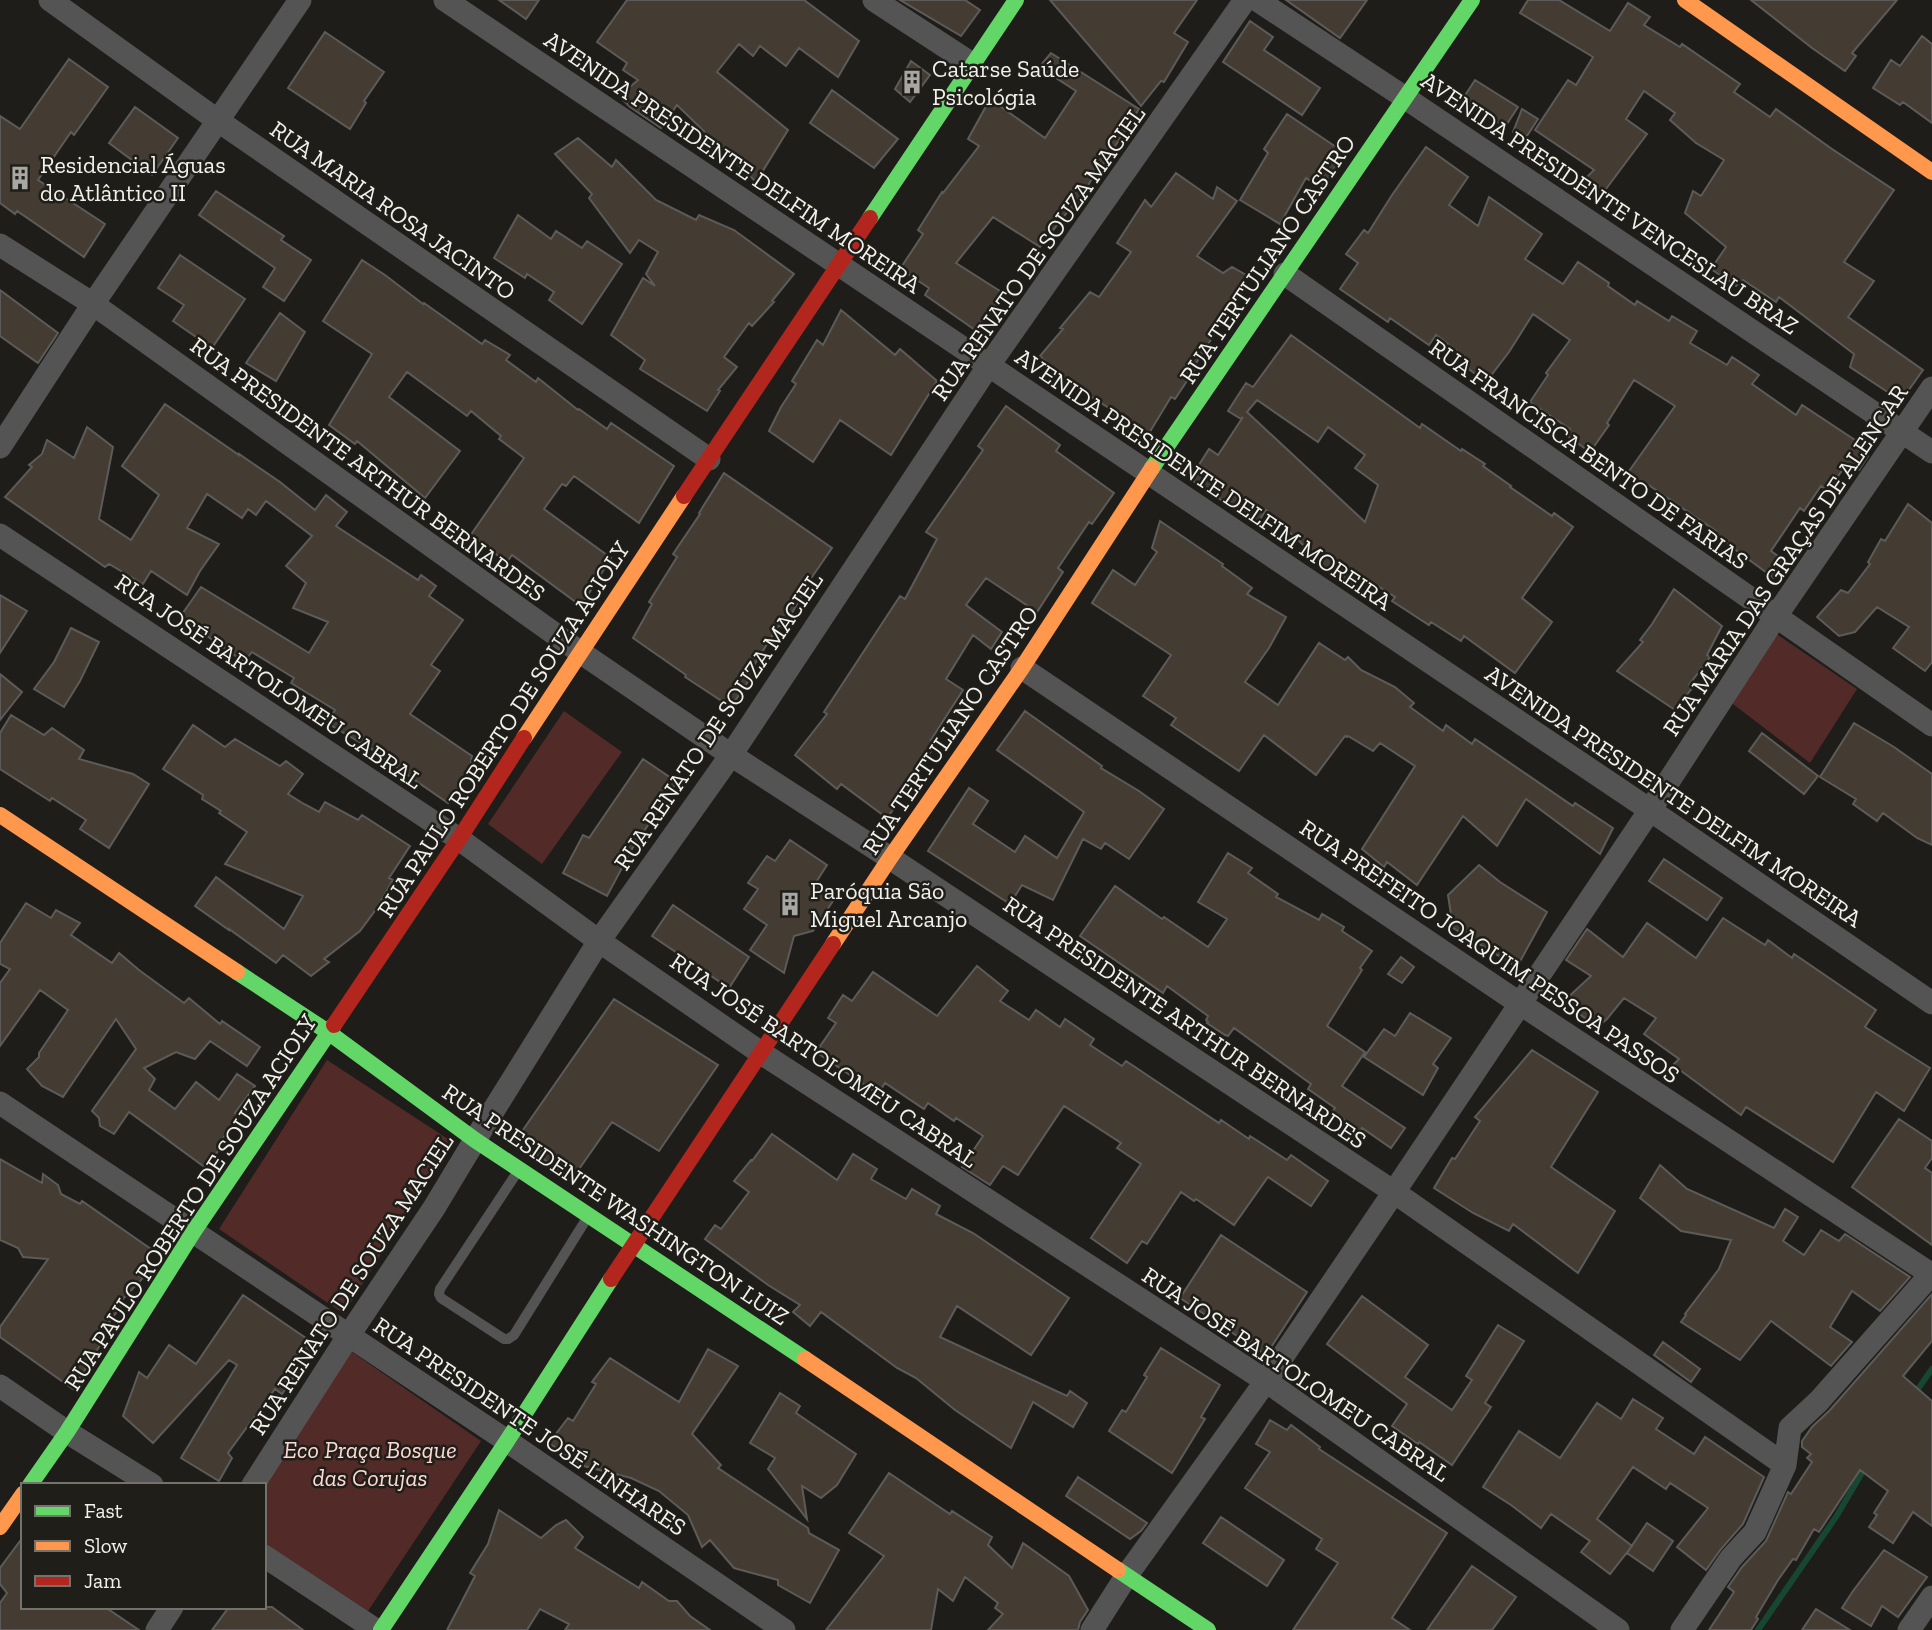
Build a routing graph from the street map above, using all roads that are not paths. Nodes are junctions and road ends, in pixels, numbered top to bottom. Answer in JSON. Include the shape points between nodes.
{"nodes":[{"id":1,"x":50,"y":0,"type":"edge"},
{"id":2,"x":300,"y":0,"type":"edge"},
{"id":3,"x":445,"y":0,"type":"edge"},
{"id":4,"x":874,"y":0,"type":"edge"},
{"id":5,"x":1016,"y":0,"type":"edge"},
{"id":6,"x":1245,"y":0,"type":"edge"},
{"id":7,"x":1257,"y":0,"type":"edge"},
{"id":8,"x":1472,"y":0,"type":"edge"},
{"id":9,"x":1685,"y":0,"type":"edge"},
{"id":10,"x":972,"y":64,"type":"junction"},
{"id":11,"x":1404,"y":97,"type":"junction"},
{"id":12,"x":217,"y":120,"type":"junction"},
{"id":13,"x":1932,"y":172,"type":"edge"},
{"id":14,"x":0,"y":245,"type":"edge"},
{"id":15,"x":839,"y":265,"type":"junction"},
{"id":16,"x":1285,"y":274,"type":"junction"},
{"id":17,"x":93,"y":304,"type":"junction"},
{"id":18,"x":989,"y":365,"type":"junction"},
{"id":19,"x":1932,"y":388,"type":"edge"},
{"id":20,"x":1902,"y":431,"type":"junction"},
{"id":21,"x":0,"y":447,"type":"edge"},
{"id":22,"x":1932,"y":452,"type":"edge"},
{"id":23,"x":709,"y":459,"type":"junction"},
{"id":24,"x":1148,"y":474,"type":"junction"},
{"id":25,"x":0,"y":535,"type":"edge"},
{"id":26,"x":1776,"y":616,"type":"junction"},
{"id":27,"x":580,"y":652,"type":"junction"},
{"id":28,"x":1022,"y":668,"type":"junction"},
{"id":29,"x":1932,"y":725,"type":"edge"},
{"id":30,"x":731,"y":755,"type":"junction"},
{"id":31,"x":1650,"y":810,"type":"junction"},
{"id":32,"x":0,"y":815,"type":"edge"},
{"id":33,"x":459,"y":839,"type":"junction"},
{"id":34,"x":890,"y":858,"type":"junction"},
{"id":35,"x":599,"y":942,"type":"junction"},
{"id":36,"x":1519,"y":1003,"type":"junction"},
{"id":37,"x":1932,"y":1003,"type":"edge"},
{"id":38,"x":328,"y":1032,"type":"junction"},
{"id":39,"x":761,"y":1053,"type":"junction"},
{"id":40,"x":0,"y":1103,"type":"edge"},
{"id":41,"x":474,"y":1140,"type":"junction"},
{"id":42,"x":520,"y":1169,"type":"junction"},
{"id":43,"x":1394,"y":1192,"type":"junction"},
{"id":44,"x":589,"y":1216,"type":"junction"},
{"id":45,"x":194,"y":1231,"type":"junction"},
{"id":46,"x":633,"y":1244,"type":"junction"},
{"id":47,"x":1931,"y":1273,"type":"edge"},
{"id":48,"x":349,"y":1335,"type":"junction"},
{"id":49,"x":1266,"y":1381,"type":"junction"},
{"id":50,"x":0,"y":1386,"type":"edge"},
{"id":51,"x":67,"y":1432,"type":"junction"},
{"id":52,"x":507,"y":1441,"type":"junction"},
{"id":53,"x":1785,"y":1465,"type":"junction"},
{"id":54,"x":31,"y":1483,"type":"edge"},
{"id":55,"x":149,"y":1483,"type":"edge"},
{"id":56,"x":254,"y":1483,"type":"edge"},
{"id":57,"x":21,"y":1497,"type":"edge"},
{"id":58,"x":0,"y":1527,"type":"edge"},
{"id":59,"x":266,"y":1557,"type":"edge"},
{"id":60,"x":1127,"y":1575,"type":"junction"},
{"id":61,"x":1932,"y":1597,"type":"edge"},
{"id":62,"x":171,"y":1609,"type":"edge"},
{"id":63,"x":157,"y":1630,"type":"edge"},
{"id":64,"x":378,"y":1630,"type":"edge"},
{"id":65,"x":784,"y":1630,"type":"edge"},
{"id":66,"x":1092,"y":1630,"type":"edge"},
{"id":67,"x":1208,"y":1630,"type":"edge"},
{"id":68,"x":1618,"y":1630,"type":"edge"},
{"id":69,"x":1682,"y":1630,"type":"edge"},
{"id":70,"x":1909,"y":1630,"type":"edge"}],
"edges":[{"from":1,"to":12,"type":"street","name":"RUA MARIA ROSA JACINTO"},
{"from":2,"to":12,"type":"street"},
{"from":3,"to":15,"type":"street","name":"AVENIDA PRESIDENTE DELFIM MOREIRA"},
{"from":4,"to":10,"type":"street"},
{"from":5,"to":10,"type":"street","name":"RUA PAULO ROBERTO DE SOUZA ACIOLY"},
{"from":6,"to":18,"type":"street","name":"RUA RENATO DE SOUZA MACIEL"},
{"from":7,"to":11,"type":"street","name":"AVENIDA PRESIDENTE VENCESLAU BRAZ"},
{"from":8,"to":11,"type":"street","name":"RUA TERTULIANO CASTRO"},
{"from":9,"to":13,"type":"street"},
{"from":10,"to":15,"type":"street","name":"RUA PAULO ROBERTO DE SOUZA ACIOLY"},
{"from":11,"to":16,"type":"street","name":"RUA TERTULIANO CASTRO"},
{"from":11,"to":20,"type":"street","name":"AVENIDA PRESIDENTE VENCESLAU BRAZ"},
{"from":12,"to":17,"type":"street"},
{"from":12,"to":23,"type":"street","name":"RUA MARIA ROSA JACINTO"},
{"from":14,"to":17,"type":"street","name":"RUA PRESIDENTE ARTHUR BERNARDES"},
{"from":15,"to":18,"type":"street","name":"AVENIDA PRESIDENTE DELFIM MOREIRA"},
{"from":15,"to":23,"type":"street","name":"RUA PAULO ROBERTO DE SOUZA ACIOLY"},
{"from":16,"to":24,"type":"street","name":"RUA TERTULIANO CASTRO"},
{"from":16,"to":26,"type":"street","name":"RUA FRANCISCA BENTO DE FARIAS"},
{"from":17,"to":21,"type":"street"},
{"from":17,"to":27,"type":"street","name":"RUA PRESIDENTE ARTHUR BERNARDES"},
{"from":18,"to":24,"type":"street","name":"AVENIDA PRESIDENTE DELFIM MOREIRA"},
{"from":18,"to":30,"type":"street","name":"RUA RENATO DE SOUZA MACIEL"},
{"from":19,"to":20,"type":"street","name":"RUA MARIA DAS GRAÇAS DE ALENCAR"},
{"from":20,"to":22,"type":"street","name":"AVENIDA PRESIDENTE VENCESLAU BRAZ"},
{"from":20,"to":26,"type":"street","name":"RUA MARIA DAS GRAÇAS DE ALENCAR"},
{"from":23,"to":27,"type":"street","name":"RUA PAULO ROBERTO DE SOUZA ACIOLY"},
{"from":24,"to":28,"type":"street","name":"RUA TERTULIANO CASTRO"},
{"from":24,"to":31,"type":"street","name":"AVENIDA PRESIDENTE DELFIM MOREIRA"},
{"from":25,"to":33,"type":"street","name":"RUA JOSÉ BARTOLOMEU CABRAL"},
{"from":26,"to":29,"type":"street","name":"RUA FRANCISCA BENTO DE FARIAS"},
{"from":26,"to":31,"type":"street","name":"RUA MARIA DAS GRAÇAS DE ALENCAR"},
{"from":27,"to":30,"type":"street","name":"RUA PRESIDENTE ARTHUR BERNARDES"},
{"from":27,"to":33,"type":"street","name":"RUA PAULO ROBERTO DE SOUZA ACIOLY"},
{"from":28,"to":34,"type":"street","name":"RUA TERTULIANO CASTRO"},
{"from":28,"to":36,"type":"street","name":"RUA PREFEITO JOAQUIM PESSOA PASSOS"},
{"from":30,"to":34,"type":"street","name":"RUA PRESIDENTE ARTHUR BERNARDES"},
{"from":30,"to":35,"type":"street","name":"RUA RENATO DE SOUZA MACIEL"},
{"from":31,"to":36,"type":"street","name":"RUA MARIA DAS GRAÇAS DE ALENCAR"},
{"from":31,"to":37,"type":"street","name":"AVENIDA PRESIDENTE DELFIM MOREIRA"},
{"from":32,"to":38,"type":"street","name":"RUA PRESIDENTE WASHINGTON LUIZ"},
{"from":33,"to":35,"type":"street","name":"RUA JOSÉ BARTOLOMEU CABRAL"},
{"from":33,"to":38,"type":"street","name":"RUA PAULO ROBERTO DE SOUZA ACIOLY"},
{"from":34,"to":39,"type":"street","name":"RUA TERTULIANO CASTRO"},
{"from":34,"to":43,"type":"street","name":"RUA PRESIDENTE ARTHUR BERNARDES"},
{"from":35,"to":39,"type":"street","name":"RUA JOSÉ BARTOLOMEU CABRAL"},
{"from":35,"to":41,"type":"street","name":"RUA RENATO DE SOUZA MACIEL"},
{"from":36,"to":43,"type":"street","name":"RUA MARIA DAS GRAÇAS DE ALENCAR"},
{"from":36,"to":47,"type":"street","name":"RUA PREFEITO JOAQUIM PESSOA PASSOS"},
{"from":38,"to":41,"type":"street","name":"RUA PRESIDENTE WASHINGTON LUIZ"},
{"from":38,"to":45,"type":"street","name":"RUA PAULO ROBERTO DE SOUZA ACIOLY"},
{"from":39,"to":46,"type":"street","name":"RUA TERTULIANO CASTRO"},
{"from":39,"to":49,"type":"street","name":"RUA JOSÉ BARTOLOMEU CABRAL"},
{"from":40,"to":45,"type":"street","name":"RUA PRESIDENTE JOSÉ LINHARES"},
{"from":41,"to":42,"type":"street","name":"RUA PRESIDENTE WASHINGTON LUIZ"},
{"from":41,"to":48,"type":"street","name":"RUA RENATO DE SOUZA MACIEL"},
{"from":42,"to":44,"type":"street","name":"RUA PRESIDENTE WASHINGTON LUIZ"},
{"from":42,"to":44,"type":"lane","via":[[440,1289],[441,1298],[460,1312],[504,1339],[514,1335]]},
{"from":43,"to":49,"type":"street","name":"RUA MARIA DAS GRAÇAS DE ALENCAR"},
{"from":43,"to":53,"type":"street","name":"RUA PRESIDENTE ARTHUR BERNARDES"},
{"from":44,"to":46,"type":"street","name":"RUA PRESIDENTE WASHINGTON LUIZ"},
{"from":45,"to":48,"type":"street","name":"RUA PRESIDENTE JOSÉ LINHARES"},
{"from":45,"to":51,"type":"street","name":"RUA PAULO ROBERTO DE SOUZA ACIOLY"},
{"from":46,"to":52,"type":"street","name":"RUA TERTULIANO CASTRO"},
{"from":46,"to":60,"type":"street","name":"RUA PRESIDENTE WASHINGTON LUIZ"},
{"from":47,"to":53,"type":"street","via":[[1819,1401],[1790,1427]]},
{"from":48,"to":52,"type":"street","name":"RUA PRESIDENTE JOSÉ LINHARES"},
{"from":48,"to":56,"type":"street","name":"RUA RENATO DE SOUZA MACIEL"},
{"from":49,"to":60,"type":"street","name":"RUA MARIA DAS GRAÇAS DE ALENCAR"},
{"from":49,"to":68,"type":"street","name":"RUA JOSÉ BARTOLOMEU CABRAL"},
{"from":50,"to":51,"type":"street"},
{"from":51,"to":54,"type":"street","name":"RUA PAULO ROBERTO DE SOUZA ACIOLY"},
{"from":51,"to":55,"type":"street"},
{"from":52,"to":64,"type":"street","name":"RUA TERTULIANO CASTRO"},
{"from":52,"to":65,"type":"street","name":"RUA PRESIDENTE JOSÉ LINHARES"},
{"from":53,"to":69,"type":"street","via":[[1755,1532],[1731,1558]]},
{"from":57,"to":58,"type":"street"},
{"from":59,"to":64,"type":"street"},
{"from":60,"to":66,"type":"street","name":"RUA MARIA DAS GRAÇAS DE ALENCAR"},
{"from":60,"to":67,"type":"street","name":"RUA PRESIDENTE WASHINGTON LUIZ"},
{"from":61,"to":70,"type":"street"},
{"from":62,"to":63,"type":"street"}]}
